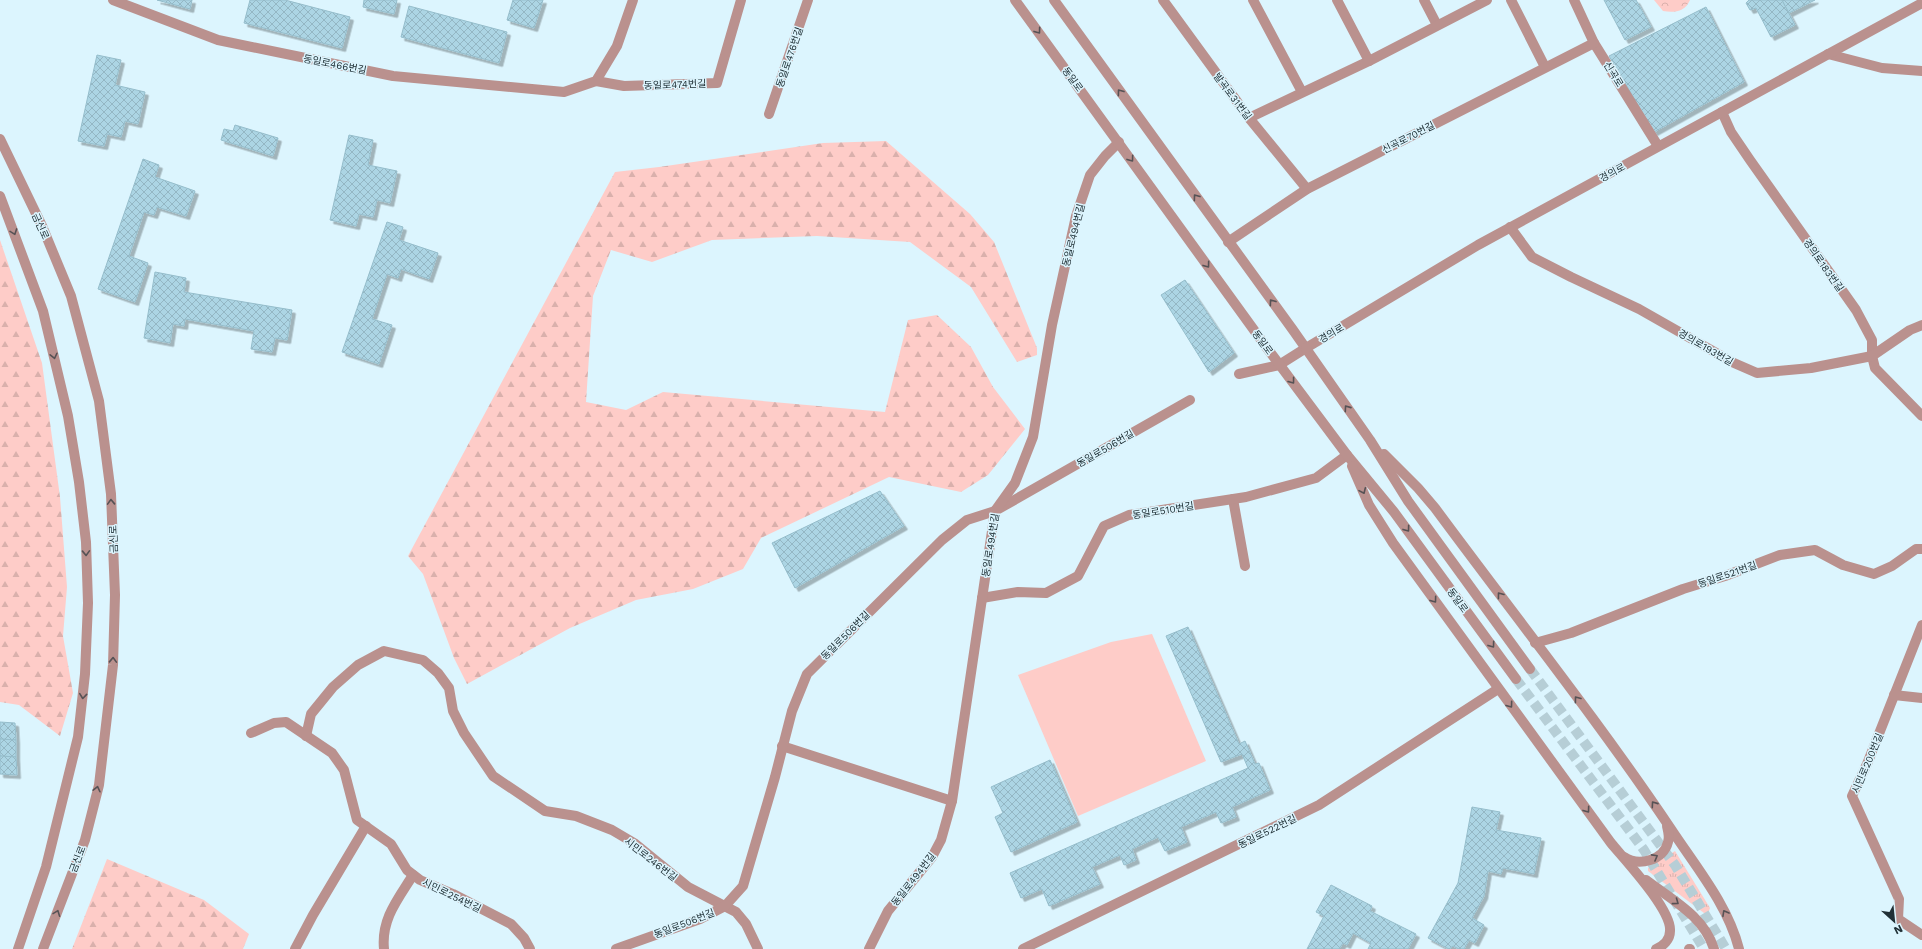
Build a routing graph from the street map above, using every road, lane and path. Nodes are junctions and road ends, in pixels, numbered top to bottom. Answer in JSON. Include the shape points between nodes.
{"nodes":[{"id":1,"x":113,"y":0,"type":"edge"},
{"id":2,"x":633,"y":0,"type":"edge"},
{"id":3,"x":741,"y":0,"type":"edge"},
{"id":4,"x":808,"y":0,"type":"edge"},
{"id":5,"x":1015,"y":0,"type":"edge"},
{"id":6,"x":1054,"y":0,"type":"edge"},
{"id":7,"x":1163,"y":0,"type":"edge"},
{"id":8,"x":1253,"y":0,"type":"edge"},
{"id":9,"x":1337,"y":0,"type":"edge"},
{"id":10,"x":1424,"y":0,"type":"edge"},
{"id":11,"x":1487,"y":0,"type":"edge"},
{"id":12,"x":1511,"y":0,"type":"edge"},
{"id":13,"x":1574,"y":0,"type":"edge"},
{"id":14,"x":1922,"y":2,"type":"edge"},
{"id":15,"x":1437,"y":25,"type":"junction"},
{"id":16,"x":1594,"y":43,"type":"junction"},
{"id":17,"x":1828,"y":54,"type":"junction"},
{"id":18,"x":1369,"y":61,"type":"junction"},
{"id":19,"x":1545,"y":67,"type":"junction"},
{"id":20,"x":1922,"y":71,"type":"edge"},
{"id":21,"x":596,"y":80,"type":"junction"},
{"id":22,"x":1302,"y":92,"type":"junction"},
{"id":23,"x":1722,"y":112,"type":"junction"},
{"id":24,"x":769,"y":114,"type":"dead end"},
{"id":25,"x":1249,"y":118,"type":"junction"},
{"id":26,"x":0,"y":139,"type":"edge"},
{"id":27,"x":1119,"y":142,"type":"junction"},
{"id":28,"x":1658,"y":146,"type":"junction"},
{"id":29,"x":1307,"y":189,"type":"junction"},
{"id":30,"x":0,"y":196,"type":"edge"},
{"id":31,"x":1510,"y":227,"type":"junction"},
{"id":32,"x":1228,"y":242,"type":"junction"},
{"id":33,"x":1922,"y":325,"type":"edge"},
{"id":34,"x":1306,"y":348,"type":"junction"},
{"id":35,"x":1872,"y":356,"type":"junction"},
{"id":36,"x":1280,"y":365,"type":"junction"},
{"id":37,"x":1239,"y":374,"type":"dead end"},
{"id":38,"x":1190,"y":400,"type":"dead end"},
{"id":39,"x":1922,"y":416,"type":"edge"},
{"id":40,"x":1370,"y":440,"type":"junction"},
{"id":41,"x":1347,"y":456,"type":"junction"},
{"id":42,"x":1233,"y":499,"type":"junction"},
{"id":43,"x":995,"y":510,"type":"junction"},
{"id":44,"x":1919,"y":549,"type":"edge"},
{"id":45,"x":1245,"y":566,"type":"dead end"},
{"id":46,"x":982,"y":598,"type":"junction"},
{"id":47,"x":1922,"y":625,"type":"edge"},
{"id":48,"x":1536,"y":644,"type":"junction"},
{"id":49,"x":1530,"y":669,"type":"tunnel mouth"},
{"id":50,"x":1516,"y":679,"type":"tunnel mouth"},
{"id":51,"x":1498,"y":689,"type":"junction"},
{"id":52,"x":1894,"y":696,"type":"junction"},
{"id":53,"x":1922,"y":698,"type":"edge"},
{"id":54,"x":251,"y":733,"type":"dead end"},
{"id":55,"x":306,"y":736,"type":"junction"},
{"id":56,"x":782,"y":746,"type":"junction"},
{"id":57,"x":952,"y":801,"type":"junction"},
{"id":58,"x":1665,"y":820,"type":"junction"},
{"id":59,"x":366,"y":826,"type":"junction"},
{"id":60,"x":1619,"y":854,"type":"junction"},
{"id":61,"x":1634,"y":870,"type":"junction"},
{"id":62,"x":414,"y":875,"type":"junction"},
{"id":63,"x":725,"y":906,"type":"junction"},
{"id":64,"x":1922,"y":935,"type":"edge"},
{"id":65,"x":18,"y":949,"type":"edge"},
{"id":66,"x":43,"y":949,"type":"edge"},
{"id":67,"x":295,"y":949,"type":"edge"},
{"id":68,"x":384,"y":949,"type":"edge"},
{"id":69,"x":530,"y":949,"type":"edge"},
{"id":70,"x":616,"y":949,"type":"edge"},
{"id":71,"x":758,"y":949,"type":"edge"},
{"id":72,"x":869,"y":949,"type":"edge"},
{"id":73,"x":1023,"y":949,"type":"edge"},
{"id":74,"x":1656,"y":949,"type":"edge"},
{"id":75,"x":1714,"y":949,"type":"edge"},
{"id":76,"x":1739,"y":949,"type":"edge"}],
"edges":[{"from":1,"to":21,"type":"street","name":"동일로466번길","via":[[218,40],[393,76],[564,92]]},
{"from":2,"to":21,"type":"street","via":[[617,46]]},
{"from":3,"to":21,"type":"street","name":"동일로474번길","via":[[717,83],[624,86]]},
{"from":4,"to":24,"type":"street","name":"동일로476번길"},
{"from":5,"to":27,"type":"street","name":"동일로","one_way":true},
{"from":32,"to":6,"type":"street","name":"동일로","one_way":true},
{"from":7,"to":25,"type":"street","name":"발곡로31번길"},
{"from":8,"to":22,"type":"street"},
{"from":9,"to":18,"type":"street"},
{"from":10,"to":15,"type":"street"},
{"from":11,"to":15,"type":"street"},
{"from":12,"to":19,"type":"street"},
{"from":13,"to":16,"type":"street","name":"신곡로"},
{"from":14,"to":17,"type":"street","name":"경의로"},
{"from":15,"to":18,"type":"street"},
{"from":16,"to":19,"type":"street","name":"신곡로70번길"},
{"from":16,"to":28,"type":"street","name":"신곡로"},
{"from":17,"to":20,"type":"street","via":[[1882,68]]},
{"from":17,"to":23,"type":"street","name":"경의로"},
{"from":18,"to":22,"type":"street"},
{"from":19,"to":29,"type":"street","name":"신곡로70번길"},
{"from":22,"to":25,"type":"street"},
{"from":23,"to":28,"type":"street","name":"경의로"},
{"from":23,"to":35,"type":"street","name":"경의로183번길","via":[[1750,160],[1856,310],[1872,340]]},
{"from":25,"to":29,"type":"street","name":"발곡로31번길"},
{"from":66,"to":26,"type":"street","name":"금신로","one_way":true,"via":[[85,840],[99,785],[114,665],[115,595],[111,494],[99,400],[71,296],[42,226]]},
{"from":27,"to":36,"type":"street","name":"동일로","one_way":true},
{"from":27,"to":43,"type":"street","name":"동일로494번길","via":[[1090,175],[1076,216],[1052,325],[1033,437],[1014,483]]},
{"from":28,"to":31,"type":"street","name":"경의로"},
{"from":29,"to":32,"type":"street","name":"신곡로70번길"},
{"from":30,"to":65,"type":"street","one_way":true,"via":[[43,311],[68,416],[84,527],[88,603],[85,674],[78,737],[46,867]]},
{"from":31,"to":34,"type":"street","name":"경의로"},
{"from":31,"to":35,"type":"street","name":"경의로193번길","via":[[1532,256],[1639,309],[1734,363],[1757,373],[1811,368]]},
{"from":34,"to":32,"type":"street","name":"동일로","one_way":true},
{"from":33,"to":35,"type":"street","name":"경의로193번길","via":[[1910,330]]},
{"from":34,"to":36,"type":"street"},
{"from":40,"to":34,"type":"street","name":"동일로","one_way":true},
{"from":35,"to":39,"type":"street","name":"경의로183번길","via":[[1875,368]]},
{"from":36,"to":37,"type":"street"},
{"from":36,"to":41,"type":"street","name":"동일로","one_way":true},
{"from":38,"to":43,"type":"street","name":"동일로506번길"},
{"from":48,"to":40,"type":"street","one_way":true,"via":[[1435,508]]},
{"from":40,"to":49,"type":"street","name":"동일로","via":[[1408,501]]},
{"from":41,"to":42,"type":"street","name":"동일로510번길","via":[[1316,478]]},
{"from":41,"to":50,"type":"street","name":"동일로","one_way":true,"via":[[1394,512]]},
{"from":41,"to":51,"type":"street","one_way":true,"via":[[1369,505],[1393,543]]},
{"from":42,"to":45,"type":"street"},
{"from":42,"to":46,"type":"street","name":"동일로510번길","via":[[1128,516],[1104,526],[1078,576],[1046,593],[1018,592]]},
{"from":43,"to":46,"type":"street","name":"동일로494번길"},
{"from":43,"to":56,"type":"street","name":"동일로506번길","via":[[967,520],[942,540],[806,674]]},
{"from":44,"to":48,"type":"street","name":"동일로521번길","via":[[1874,574],[1843,565],[1815,550],[1780,555],[1683,589],[1572,633]]},
{"from":46,"to":57,"type":"street","name":"동일로494번길"},
{"from":47,"to":52,"type":"street","name":"시민로200번길"},
{"from":58,"to":48,"type":"street","one_way":true},
{"from":51,"to":60,"type":"street","one_way":true},
{"from":51,"to":73,"type":"street","name":"동일로522번길","via":[[1319,805]]},
{"from":52,"to":53,"type":"street"},
{"from":52,"to":64,"type":"street","name":"시민로200번길","via":[[1852,796],[1899,899],[1898,918]]},
{"from":54,"to":55,"type":"street","name":"시민로254번길","via":[[274,723],[286,722]]},
{"from":55,"to":59,"type":"street","name":"시민로254번길","via":[[332,753],[344,770],[357,820]]},
{"from":55,"to":63,"type":"street","name":"시민로246번길","via":[[311,714],[332,687],[358,664],[384,651],[423,660],[438,673],[449,688],[453,711],[461,728],[493,776],[545,811],[576,816],[618,833],[640,847],[688,887]]},
{"from":56,"to":57,"type":"street"},
{"from":56,"to":63,"type":"street","name":"동일로506번길","via":[[743,886]]},
{"from":57,"to":72,"type":"street","name":"동일로494번길","via":[[941,840],[932,857],[888,911]]},
{"from":60,"to":58,"type":"street","one_way":true,"via":[[1636,862],[1648,861],[1658,856],[1669,841]]},
{"from":76,"to":58,"type":"street","one_way":true,"via":[[1727,915]]},
{"from":59,"to":62,"type":"street","name":"시민로254번길","via":[[391,844],[407,870]]},
{"from":59,"to":67,"type":"street"},
{"from":60,"to":61,"type":"street"},
{"from":61,"to":74,"type":"street","via":[[1657,900],[1669,923],[1668,938]]},
{"from":61,"to":75,"type":"street","one_way":true,"via":[[1697,919]]},
{"from":62,"to":68,"type":"street","via":[[390,912],[383,935]]},
{"from":62,"to":69,"type":"street","name":"시민로254번길","via":[[511,924]]},
{"from":63,"to":70,"type":"street","name":"동일로506번길","via":[[700,919]]},
{"from":63,"to":71,"type":"street","name":"시민로246번길","via":[[736,912],[746,924]]}]}
